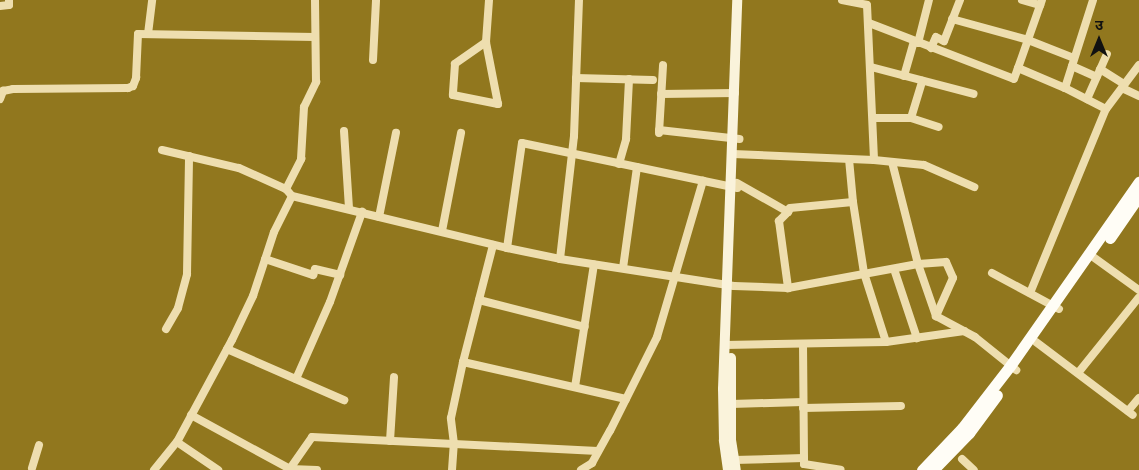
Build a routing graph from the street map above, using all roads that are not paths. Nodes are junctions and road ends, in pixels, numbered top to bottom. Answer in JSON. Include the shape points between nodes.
{"nodes":[{"id":1,"x":9,"y":0,"type":"edge"},
{"id":2,"x":152,"y":0,"type":"edge"},
{"id":3,"x":315,"y":0,"type":"edge"},
{"id":4,"x":376,"y":0,"type":"edge"},
{"id":5,"x":489,"y":0,"type":"edge"},
{"id":6,"x":579,"y":0,"type":"edge"},
{"id":7,"x":738,"y":0,"type":"edge"},
{"id":8,"x":744,"y":0,"type":"edge"},
{"id":9,"x":842,"y":0,"type":"edge"},
{"id":10,"x":929,"y":0,"type":"edge"},
{"id":11,"x":960,"y":0,"type":"edge"},
{"id":12,"x":1022,"y":0,"type":"edge"},
{"id":13,"x":1093,"y":0,"type":"edge"},
{"id":14,"x":858,"y":2,"type":"edge"},
{"id":15,"x":1041,"y":3,"type":"edge"},
{"id":16,"x":0,"y":6,"type":"edge"},
{"id":17,"x":952,"y":19,"type":"junction"},
{"id":18,"x":869,"y":23,"type":"junction"},
{"id":19,"x":148,"y":34,"type":"junction"},
{"id":20,"x":315,"y":36,"type":"junction"},
{"id":21,"x":1028,"y":40,"type":"junction"},
{"id":22,"x":486,"y":42,"type":"junction"},
{"id":23,"x":916,"y":42,"type":"junction"},
{"id":24,"x":931,"y":48,"type":"junction"},
{"id":25,"x":1107,"y":54,"type":"dead end"},
{"id":26,"x":373,"y":60,"type":"dead end"},
{"id":27,"x":1073,"y":62,"type":"junction"},
{"id":28,"x":663,"y":65,"type":"dead end"},
{"id":29,"x":1139,"y":65,"type":"edge"},
{"id":30,"x":871,"y":67,"type":"junction"},
{"id":31,"x":1018,"y":68,"type":"junction"},
{"id":32,"x":1100,"y":69,"type":"junction"},
{"id":33,"x":904,"y":76,"type":"junction"},
{"id":34,"x":576,"y":78,"type":"junction"},
{"id":35,"x":1097,"y":78,"type":"junction"},
{"id":36,"x":629,"y":79,"type":"junction"},
{"id":37,"x":653,"y":80,"type":"dead end"},
{"id":38,"x":922,"y":81,"type":"junction"},
{"id":39,"x":1123,"y":86,"type":"junction"},
{"id":40,"x":1065,"y":88,"type":"junction"},
{"id":41,"x":736,"y":93,"type":"junction"},
{"id":42,"x":661,"y":94,"type":"junction"},
{"id":43,"x":974,"y":94,"type":"dead end"},
{"id":44,"x":1139,"y":96,"type":"edge"},
{"id":45,"x":0,"y":100,"type":"edge"},
{"id":46,"x":1087,"y":100,"type":"junction"},
{"id":47,"x":1106,"y":109,"type":"junction"},
{"id":48,"x":873,"y":118,"type":"junction"},
{"id":49,"x":911,"y":118,"type":"junction"},
{"id":50,"x":939,"y":127,"type":"dead end"},
{"id":51,"x":344,"y":131,"type":"dead end"},
{"id":52,"x":461,"y":133,"type":"dead end"},
{"id":53,"x":396,"y":134,"type":"dead end"},
{"id":54,"x":736,"y":139,"type":"junction"},
{"id":55,"x":162,"y":150,"type":"dead end"},
{"id":56,"x":572,"y":154,"type":"junction"},
{"id":57,"x":736,"y":154,"type":"junction"},
{"id":58,"x":189,"y":156,"type":"junction"},
{"id":59,"x":849,"y":159,"type":"junction"},
{"id":60,"x":874,"y":160,"type":"junction"},
{"id":61,"x":892,"y":162,"type":"junction"},
{"id":62,"x":619,"y":164,"type":"junction"},
{"id":63,"x":637,"y":167,"type":"junction"},
{"id":64,"x":703,"y":181,"type":"junction"},
{"id":65,"x":1139,"y":182,"type":"edge"},
{"id":66,"x":735,"y":186,"type":"junction"},
{"id":67,"x":974,"y":187,"type":"dead end"},
{"id":68,"x":286,"y":189,"type":"junction"},
{"id":69,"x":292,"y":196,"type":"junction"},
{"id":70,"x":1139,"y":196,"type":"edge"},
{"id":71,"x":853,"y":202,"type":"junction"},
{"id":72,"x":349,"y":209,"type":"junction"},
{"id":73,"x":362,"y":212,"type":"junction"},
{"id":74,"x":788,"y":212,"type":"junction"},
{"id":75,"x":380,"y":217,"type":"junction"},
{"id":76,"x":442,"y":231,"type":"junction"},
{"id":77,"x":493,"y":245,"type":"junction"},
{"id":78,"x":507,"y":248,"type":"junction"},
{"id":79,"x":1092,"y":256,"type":"junction"},
{"id":80,"x":265,"y":259,"type":"junction"},
{"id":81,"x":560,"y":259,"type":"junction"},
{"id":82,"x":594,"y":264,"type":"junction"},
{"id":83,"x":918,"y":264,"type":"junction"},
{"id":84,"x":623,"y":268,"type":"junction"},
{"id":85,"x":894,"y":269,"type":"junction"},
{"id":86,"x":864,"y":274,"type":"junction"},
{"id":87,"x":992,"y":274,"type":"dead end"},
{"id":88,"x":340,"y":275,"type":"junction"},
{"id":89,"x":676,"y":276,"type":"junction"},
{"id":90,"x":731,"y":285,"type":"junction"},
{"id":91,"x":788,"y":288,"type":"junction"},
{"id":92,"x":1139,"y":290,"type":"edge"},
{"id":93,"x":1030,"y":293,"type":"junction"},
{"id":94,"x":1139,"y":297,"type":"edge"},
{"id":95,"x":479,"y":300,"type":"junction"},
{"id":96,"x":1056,"y":307,"type":"junction"},
{"id":97,"x":936,"y":316,"type":"junction"},
{"id":98,"x":585,"y":326,"type":"junction"},
{"id":99,"x":166,"y":329,"type":"dead end"},
{"id":100,"x":964,"y":331,"type":"junction"},
{"id":101,"x":916,"y":338,"type":"junction"},
{"id":102,"x":886,"y":342,"type":"junction"},
{"id":103,"x":1036,"y":342,"type":"junction"},
{"id":104,"x":803,"y":344,"type":"junction"},
{"id":105,"x":728,"y":345,"type":"junction"},
{"id":106,"x":227,"y":349,"type":"junction"},
{"id":107,"x":463,"y":362,"type":"junction"},
{"id":108,"x":1013,"y":368,"type":"junction"},
{"id":109,"x":1078,"y":373,"type":"junction"},
{"id":110,"x":394,"y":377,"type":"dead end"},
{"id":111,"x":296,"y":379,"type":"junction"},
{"id":112,"x":575,"y":388,"type":"junction"},
{"id":113,"x":1139,"y":398,"type":"edge"},
{"id":114,"x":626,"y":399,"type":"junction"},
{"id":115,"x":344,"y":400,"type":"dead end"},
{"id":116,"x":731,"y":404,"type":"junction"},
{"id":117,"x":804,"y":405,"type":"junction"},
{"id":118,"x":901,"y":406,"type":"dead end"},
{"id":119,"x":191,"y":415,"type":"junction"},
{"id":120,"x":390,"y":441,"type":"junction"},
{"id":121,"x":177,"y":442,"type":"junction"},
{"id":122,"x":454,"y":444,"type":"junction"},
{"id":123,"x":39,"y":445,"type":"dead end"},
{"id":124,"x":597,"y":453,"type":"junction"},
{"id":125,"x":804,"y":458,"type":"junction"},
{"id":126,"x":962,"y":459,"type":"dead end"},
{"id":127,"x":735,"y":465,"type":"edge"},
{"id":128,"x":33,"y":469,"type":"edge"},
{"id":129,"x":290,"y":469,"type":"edge"},
{"id":130,"x":154,"y":470,"type":"edge"},
{"id":131,"x":218,"y":470,"type":"edge"},
{"id":132,"x":317,"y":470,"type":"edge"},
{"id":133,"x":452,"y":470,"type":"edge"},
{"id":134,"x":581,"y":470,"type":"edge"},
{"id":135,"x":596,"y":470,"type":"edge"},
{"id":136,"x":728,"y":470,"type":"edge"},
{"id":137,"x":841,"y":470,"type":"edge"},
{"id":138,"x":922,"y":470,"type":"edge"},
{"id":139,"x":933,"y":470,"type":"edge"},
{"id":140,"x":974,"y":470,"type":"edge"}],
"edges":[{"from":1,"to":16,"type":"street","via":[[9,5]]},
{"from":2,"to":19,"type":"street"},
{"from":3,"to":20,"type":"street"},
{"from":4,"to":26,"type":"street"},
{"from":5,"to":22,"type":"street"},
{"from":6,"to":34,"type":"street"},
{"from":7,"to":41,"type":"main road"},
{"from":8,"to":54,"type":"main road"},
{"from":9,"to":14,"type":"street"},
{"from":10,"to":23,"type":"street"},
{"from":11,"to":17,"type":"street"},
{"from":12,"to":15,"type":"street"},
{"from":13,"to":27,"type":"street"},
{"from":14,"to":18,"type":"street","via":[[867,5]]},
{"from":15,"to":21,"type":"street"},
{"from":17,"to":21,"type":"street"},
{"from":17,"to":24,"type":"street","via":[[944,40],[936,37]]},
{"from":18,"to":23,"type":"street"},
{"from":18,"to":30,"type":"street"},
{"from":19,"to":20,"type":"street"},
{"from":19,"to":45,"type":"street","via":[[138,34],[133,86],[13,89],[3,91]]},
{"from":20,"to":68,"type":"street","via":[[316,82],[304,107],[301,159]]},
{"from":21,"to":27,"type":"street"},
{"from":21,"to":31,"type":"street"},
{"from":22,"to":22,"type":"street","via":[[495,86],[498,104],[453,94],[456,64]]},
{"from":23,"to":24,"type":"street"},
{"from":23,"to":33,"type":"street"},
{"from":24,"to":31,"type":"street","via":[[1014,79]]},
{"from":25,"to":32,"type":"street"},
{"from":27,"to":35,"type":"street"},
{"from":27,"to":40,"type":"street"},
{"from":28,"to":42,"type":"street"},
{"from":29,"to":39,"type":"street"},
{"from":30,"to":33,"type":"street"},
{"from":30,"to":48,"type":"street"},
{"from":31,"to":40,"type":"street"},
{"from":32,"to":35,"type":"street"},
{"from":32,"to":39,"type":"street"},
{"from":33,"to":38,"type":"street"},
{"from":34,"to":36,"type":"street"},
{"from":34,"to":56,"type":"street"},
{"from":35,"to":46,"type":"street"},
{"from":36,"to":37,"type":"street"},
{"from":36,"to":62,"type":"street","via":[[626,140]]},
{"from":38,"to":43,"type":"street"},
{"from":38,"to":49,"type":"street"},
{"from":39,"to":44,"type":"street"},
{"from":39,"to":47,"type":"street"},
{"from":40,"to":46,"type":"street"},
{"from":41,"to":42,"type":"street"},
{"from":41,"to":54,"type":"main road"},
{"from":42,"to":54,"type":"street","via":[[659,132]]},
{"from":46,"to":47,"type":"street"},
{"from":47,"to":93,"type":"street"},
{"from":48,"to":49,"type":"street"},
{"from":48,"to":60,"type":"street"},
{"from":49,"to":50,"type":"street"},
{"from":51,"to":72,"type":"street"},
{"from":52,"to":76,"type":"street"},
{"from":53,"to":75,"type":"street"},
{"from":54,"to":57,"type":"main road"},
{"from":55,"to":58,"type":"street"},
{"from":56,"to":62,"type":"street"},
{"from":56,"to":78,"type":"street","via":[[522,143]]},
{"from":56,"to":81,"type":"street"},
{"from":57,"to":59,"type":"street"},
{"from":57,"to":66,"type":"main road"},
{"from":58,"to":68,"type":"street","via":[[239,168]]},
{"from":58,"to":99,"type":"street","via":[[187,274],[178,308]]},
{"from":59,"to":60,"type":"street"},
{"from":59,"to":71,"type":"street"},
{"from":60,"to":61,"type":"street"},
{"from":61,"to":67,"type":"street","via":[[924,165]]},
{"from":61,"to":83,"type":"street"},
{"from":62,"to":63,"type":"street"},
{"from":63,"to":64,"type":"street"},
{"from":63,"to":84,"type":"street"},
{"from":64,"to":66,"type":"street"},
{"from":64,"to":89,"type":"street"},
{"from":65,"to":79,"type":"main road"},
{"from":66,"to":74,"type":"street"},
{"from":66,"to":90,"type":"main road"},
{"from":68,"to":69,"type":"street"},
{"from":69,"to":72,"type":"street"},
{"from":69,"to":80,"type":"street"},
{"from":70,"to":79,"type":"main road"},
{"from":71,"to":74,"type":"street","via":[[790,208]]},
{"from":71,"to":86,"type":"street"},
{"from":72,"to":73,"type":"street"},
{"from":73,"to":75,"type":"street"},
{"from":73,"to":88,"type":"street"},
{"from":74,"to":91,"type":"street","via":[[778,221]]},
{"from":75,"to":76,"type":"street"},
{"from":76,"to":77,"type":"street"},
{"from":77,"to":78,"type":"street"},
{"from":77,"to":95,"type":"street"},
{"from":78,"to":81,"type":"street"},
{"from":79,"to":92,"type":"street"},
{"from":79,"to":96,"type":"main road"},
{"from":80,"to":88,"type":"street","via":[[313,275],[315,269]]},
{"from":80,"to":106,"type":"street","via":[[253,296]]},
{"from":81,"to":82,"type":"street"},
{"from":82,"to":84,"type":"street"},
{"from":82,"to":98,"type":"street"},
{"from":83,"to":85,"type":"street"},
{"from":83,"to":97,"type":"street"},
{"from":83,"to":97,"type":"street","via":[[946,262],[952,273],[953,278]]},
{"from":84,"to":89,"type":"street"},
{"from":85,"to":86,"type":"street"},
{"from":85,"to":101,"type":"street"},
{"from":86,"to":91,"type":"street"},
{"from":86,"to":102,"type":"street"},
{"from":87,"to":93,"type":"street"},
{"from":88,"to":111,"type":"street"},
{"from":89,"to":90,"type":"street"},
{"from":89,"to":114,"type":"street","via":[[658,337]]},
{"from":90,"to":91,"type":"street"},
{"from":90,"to":105,"type":"main road"},
{"from":93,"to":96,"type":"street"},
{"from":94,"to":109,"type":"street"},
{"from":95,"to":98,"type":"street"},
{"from":95,"to":107,"type":"street"},
{"from":96,"to":103,"type":"main road"},
{"from":96,"to":108,"type":"main road"},
{"from":97,"to":100,"type":"street"},
{"from":98,"to":112,"type":"street"},
{"from":100,"to":101,"type":"street"},
{"from":100,"to":108,"type":"street"},
{"from":101,"to":102,"type":"street"},
{"from":102,"to":104,"type":"street"},
{"from":103,"to":108,"type":"main road"},
{"from":103,"to":109,"type":"street"},
{"from":104,"to":105,"type":"street"},
{"from":104,"to":117,"type":"street"},
{"from":105,"to":116,"type":"main road"},
{"from":105,"to":136,"type":"main road","via":[[724,440]]},
{"from":106,"to":111,"type":"street"},
{"from":106,"to":119,"type":"street"},
{"from":107,"to":112,"type":"street"},
{"from":107,"to":122,"type":"street","via":[[451,418]]},
{"from":108,"to":138,"type":"main road"},
{"from":108,"to":139,"type":"main road","via":[[969,433]]},
{"from":109,"to":113,"type":"street","via":[[1131,413]]},
{"from":110,"to":120,"type":"street"},
{"from":111,"to":115,"type":"street"},
{"from":112,"to":114,"type":"street"},
{"from":114,"to":124,"type":"street"},
{"from":116,"to":117,"type":"street"},
{"from":116,"to":127,"type":"main road"},
{"from":117,"to":118,"type":"street"},
{"from":117,"to":125,"type":"street"},
{"from":119,"to":121,"type":"street"},
{"from":119,"to":129,"type":"street"},
{"from":120,"to":122,"type":"street"},
{"from":120,"to":129,"type":"street","via":[[312,438]]},
{"from":121,"to":130,"type":"street"},
{"from":121,"to":131,"type":"street"},
{"from":122,"to":124,"type":"street"},
{"from":122,"to":133,"type":"street"},
{"from":123,"to":128,"type":"street"},
{"from":124,"to":134,"type":"street","via":[[592,463]]},
{"from":124,"to":135,"type":"street"},
{"from":125,"to":127,"type":"street"},
{"from":125,"to":137,"type":"street","via":[[804,464]]},
{"from":126,"to":140,"type":"street"},
{"from":129,"to":132,"type":"street"}]}
